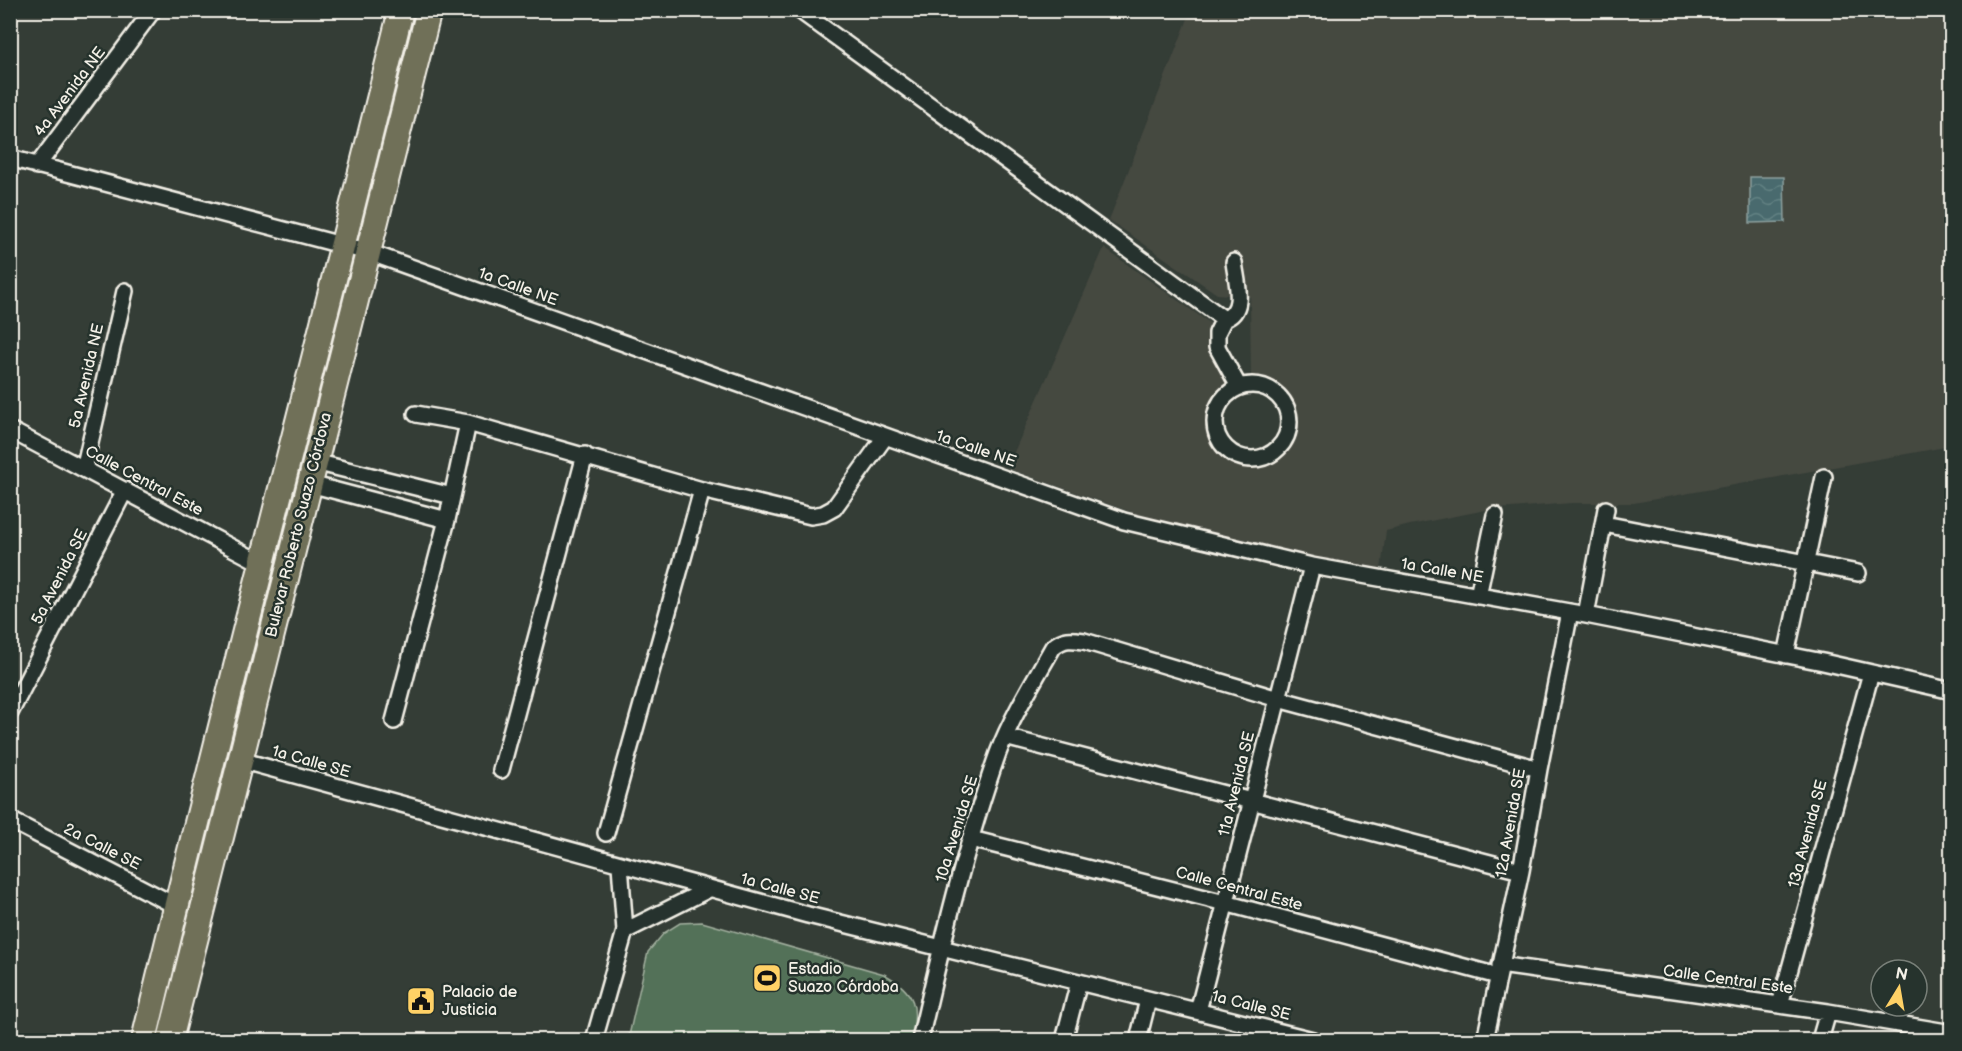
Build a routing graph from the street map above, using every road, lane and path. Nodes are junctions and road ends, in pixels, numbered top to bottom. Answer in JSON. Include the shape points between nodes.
{"nodes":[{"id":1,"x":153,"y":10,"type":"edge"},
{"id":2,"x":401,"y":10,"type":"edge"},
{"id":3,"x":429,"y":10,"type":"edge"},
{"id":4,"x":799,"y":10,"type":"edge"},
{"id":5,"x":10,"y":158,"type":"edge"},
{"id":6,"x":37,"y":166,"type":"junction"},
{"id":7,"x":344,"y":244,"type":"junction"},
{"id":8,"x":368,"y":252,"type":"junction"},
{"id":9,"x":1234,"y":262,"type":"dead end"},
{"id":10,"x":125,"y":291,"type":"dead end"},
{"id":11,"x":1224,"y":319,"type":"junction"},
{"id":12,"x":1239,"y":387,"type":"junction"},
{"id":13,"x":416,"y":414,"type":"dead end"},
{"id":14,"x":468,"y":423,"type":"junction"},
{"id":15,"x":10,"y":430,"type":"edge"},
{"id":16,"x":885,"y":437,"type":"junction"},
{"id":17,"x":585,"y":455,"type":"junction"},
{"id":18,"x":84,"y":469,"type":"junction"},
{"id":19,"x":313,"y":473,"type":"junction"},
{"id":20,"x":1824,"y":477,"type":"dead end"},
{"id":21,"x":702,"y":489,"type":"junction"},
{"id":22,"x":124,"y":490,"type":"junction"},
{"id":23,"x":452,"y":496,"type":"junction"},
{"id":24,"x":1494,"y":515,"type":"dead end"},
{"id":25,"x":447,"y":520,"type":"junction"},
{"id":26,"x":261,"y":563,"type":"junction"},
{"id":27,"x":1806,"y":563,"type":"junction"},
{"id":28,"x":1312,"y":566,"type":"junction"},
{"id":29,"x":1858,"y":573,"type":"dead end"},
{"id":30,"x":1478,"y":596,"type":"junction"},
{"id":31,"x":1570,"y":612,"type":"junction"},
{"id":32,"x":1586,"y":615,"type":"junction"},
{"id":33,"x":1786,"y":655,"type":"junction"},
{"id":34,"x":1871,"y":673,"type":"junction"},
{"id":35,"x":1952,"y":691,"type":"edge"},
{"id":36,"x":1278,"y":699,"type":"junction"},
{"id":37,"x":10,"y":713,"type":"edge"},
{"id":38,"x":394,"y":721,"type":"dead end"},
{"id":39,"x":1005,"y":737,"type":"junction"},
{"id":40,"x":240,"y":760,"type":"junction"},
{"id":41,"x":1539,"y":769,"type":"junction"},
{"id":42,"x":501,"y":770,"type":"dead end"},
{"id":43,"x":1251,"y":800,"type":"junction"},
{"id":44,"x":10,"y":820,"type":"edge"},
{"id":45,"x":606,"y":833,"type":"dead end"},
{"id":46,"x":971,"y":839,"type":"junction"},
{"id":47,"x":620,"y":865,"type":"junction"},
{"id":48,"x":1521,"y":871,"type":"junction"},
{"id":49,"x":709,"y":889,"type":"junction"},
{"id":50,"x":1225,"y":903,"type":"junction"},
{"id":51,"x":176,"y":906,"type":"junction"},
{"id":52,"x":625,"y":931,"type":"junction"},
{"id":53,"x":940,"y":949,"type":"junction"},
{"id":54,"x":1499,"y":970,"type":"junction"},
{"id":55,"x":1079,"y":982,"type":"junction"},
{"id":56,"x":1148,"y":1000,"type":"junction"},
{"id":57,"x":1780,"y":1005,"type":"junction"},
{"id":58,"x":1198,"y":1011,"type":"junction"},
{"id":59,"x":1828,"y":1012,"type":"junction"},
{"id":60,"x":1952,"y":1033,"type":"edge"},
{"id":61,"x":1259,"y":1034,"type":"edge"},
{"id":62,"x":144,"y":1041,"type":"edge"},
{"id":63,"x":170,"y":1041,"type":"edge"},
{"id":64,"x":594,"y":1041,"type":"edge"},
{"id":65,"x":920,"y":1041,"type":"edge"},
{"id":66,"x":1064,"y":1041,"type":"edge"},
{"id":67,"x":1138,"y":1041,"type":"edge"},
{"id":68,"x":1313,"y":1041,"type":"edge"},
{"id":69,"x":1485,"y":1041,"type":"edge"},
{"id":70,"x":1820,"y":1041,"type":"edge"}],
"edges":[{"from":1,"to":6,"type":"street","name":"4a Avenida NE"},
{"from":2,"to":7,"type":"main road","name":"Bulevar Roberto Suazo Córdova"},
{"from":3,"to":8,"type":"main road","name":"Bulevar Roberto Suazo Córdova"},
{"from":4,"to":11,"type":"street"},
{"from":5,"to":6,"type":"street","name":"1a Calle NE"},
{"from":6,"to":7,"type":"street","name":"1a Calle NE"},
{"from":7,"to":8,"type":"street","name":"1a Calle NE"},
{"from":7,"to":26,"type":"main road","name":"Bulevar Roberto Suazo Córdova"},
{"from":8,"to":16,"type":"street","name":"1a Calle NE"},
{"from":8,"to":19,"type":"main road","name":"Bulevar Roberto Suazo Córdova"},
{"from":9,"to":11,"type":"street","via":[[1239,301],[1231,316]]},
{"from":10,"to":18,"type":"street","name":"5a Avenida NE"},
{"from":11,"to":12,"type":"street","via":[[1217,333],[1217,347]]},
{"from":12,"to":12,"type":"street","via":[[1229,393],[1216,412],[1217,435],[1232,454],[1254,460],[1266,458],[1284,443],[1290,421],[1288,410],[1273,391],[1251,385]]},
{"from":13,"to":14,"type":"street"},
{"from":14,"to":17,"type":"street"},
{"from":14,"to":23,"type":"street"},
{"from":15,"to":18,"type":"street","name":"Calle Central Este"},
{"from":16,"to":21,"type":"street","via":[[834,508],[823,514],[811,516]]},
{"from":16,"to":28,"type":"street","name":"1a Calle NE","via":[[1124,521]]},
{"from":17,"to":21,"type":"street"},
{"from":17,"to":42,"type":"street"},
{"from":18,"to":22,"type":"street","name":"Calle Central Este"},
{"from":19,"to":23,"type":"street"},
{"from":19,"to":25,"type":"street"},
{"from":19,"to":40,"type":"main road","name":"Bulevar Roberto Suazo Córdova"},
{"from":20,"to":27,"type":"street"},
{"from":21,"to":45,"type":"street"},
{"from":22,"to":26,"type":"street","name":"Calle Central Este"},
{"from":22,"to":37,"type":"street","name":"5a Avenida SE"},
{"from":23,"to":25,"type":"street"},
{"from":24,"to":30,"type":"street"},
{"from":25,"to":38,"type":"street"},
{"from":26,"to":51,"type":"main road","name":"Bulevar Roberto Suazo Córdova"},
{"from":27,"to":29,"type":"street"},
{"from":27,"to":32,"type":"street","via":[[1605,517]]},
{"from":27,"to":33,"type":"street"},
{"from":28,"to":30,"type":"street","name":"1a Calle NE"},
{"from":28,"to":36,"type":"street","name":"11a Avenida SE"},
{"from":30,"to":31,"type":"street","name":"1a Calle NE"},
{"from":31,"to":32,"type":"street","name":"1a Calle NE"},
{"from":31,"to":41,"type":"street","name":"12a Avenida SE"},
{"from":32,"to":33,"type":"street","name":"1a Calle NE"},
{"from":33,"to":34,"type":"street","name":"1a Calle NE"},
{"from":34,"to":35,"type":"street","name":"1a Calle NE"},
{"from":34,"to":57,"type":"street","name":"13a Avenida SE"},
{"from":36,"to":39,"type":"street","name":"10a Avenida SE","via":[[1069,638],[1053,647]]},
{"from":36,"to":41,"type":"street"},
{"from":36,"to":43,"type":"street","name":"11a Avenida SE"},
{"from":39,"to":43,"type":"street"},
{"from":39,"to":46,"type":"street","name":"10a Avenida SE"},
{"from":40,"to":47,"type":"street","name":"1a Calle SE"},
{"from":40,"to":63,"type":"main road","name":"Bulevar Roberto Suazo Córdova"},
{"from":41,"to":48,"type":"street","name":"12a Avenida SE"},
{"from":43,"to":48,"type":"street"},
{"from":43,"to":50,"type":"street","name":"11a Avenida SE"},
{"from":44,"to":51,"type":"street","name":"2a Calle SE"},
{"from":46,"to":50,"type":"street","name":"Calle Central Este"},
{"from":46,"to":53,"type":"street","name":"10a Avenida SE"},
{"from":47,"to":49,"type":"street","name":"1a Calle SE"},
{"from":47,"to":52,"type":"street"},
{"from":48,"to":54,"type":"street","name":"12a Avenida SE"},
{"from":49,"to":52,"type":"street"},
{"from":49,"to":53,"type":"street","name":"1a Calle SE"},
{"from":50,"to":54,"type":"street","name":"Calle Central Este"},
{"from":50,"to":58,"type":"street","name":"11a Avenida SE"},
{"from":51,"to":62,"type":"main road","name":"Bulevar Roberto Suazo Córdova"},
{"from":52,"to":64,"type":"street"},
{"from":53,"to":55,"type":"street","name":"1a Calle SE"},
{"from":53,"to":65,"type":"street","name":"10a Avenida SE"},
{"from":54,"to":57,"type":"street","name":"Calle Central Este"},
{"from":54,"to":69,"type":"street","name":"12a Avenida SE"},
{"from":55,"to":56,"type":"street","name":"1a Calle SE"},
{"from":55,"to":66,"type":"street"},
{"from":56,"to":58,"type":"street","name":"1a Calle SE"},
{"from":56,"to":67,"type":"street"},
{"from":57,"to":59,"type":"street","name":"Calle Central Este"},
{"from":58,"to":61,"type":"street","name":"1a Calle SE"},
{"from":59,"to":60,"type":"street","name":"Calle Central Este"},
{"from":59,"to":70,"type":"street"},
{"from":61,"to":68,"type":"street","name":"1a Calle SE"}]}
